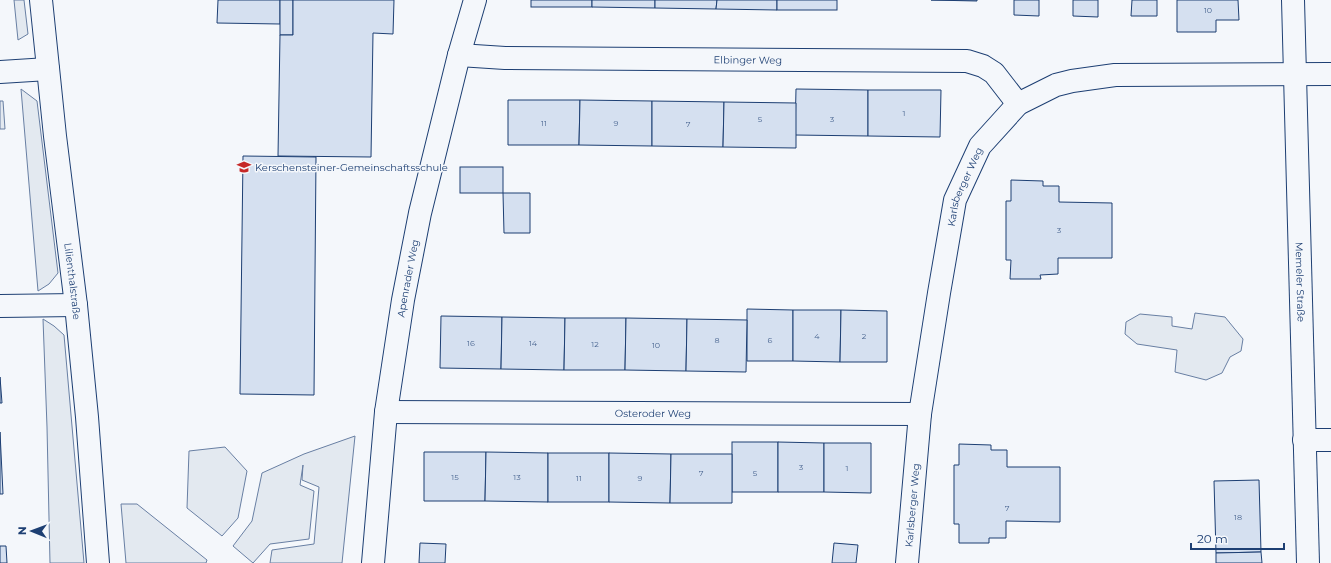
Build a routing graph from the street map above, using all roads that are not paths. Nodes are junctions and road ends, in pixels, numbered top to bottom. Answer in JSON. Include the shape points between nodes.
{"nodes":[{"id":1,"x":41,"y":0,"type":"edge"},
{"id":2,"x":475,"y":0,"type":"edge"},
{"id":3,"x":1292,"y":0,"type":"edge"},
{"id":4,"x":460,"y":55,"type":"junction"},
{"id":5,"x":48,"y":68,"type":"junction"},
{"id":6,"x":0,"y":72,"type":"edge"},
{"id":7,"x":1295,"y":74,"type":"junction"},
{"id":8,"x":1331,"y":74,"type":"edge"},
{"id":9,"x":1018,"y":104,"type":"junction"},
{"id":10,"x":76,"y":305,"type":"junction"},
{"id":11,"x":0,"y":306,"type":"edge"},
{"id":12,"x":386,"y":412,"type":"junction"},
{"id":13,"x":920,"y":414,"type":"junction"},
{"id":14,"x":1304,"y":440,"type":"junction"},
{"id":15,"x":1331,"y":440,"type":"edge"},
{"id":16,"x":98,"y":563,"type":"edge"},
{"id":17,"x":373,"y":563,"type":"edge"},
{"id":18,"x":907,"y":563,"type":"edge"},
{"id":19,"x":1308,"y":563,"type":"edge"}],
"edges":[{"from":1,"to":5,"type":"street","name":"Lilienthalstraße"},
{"from":2,"to":4,"type":"street","name":"Apenrader Weg"},
{"from":3,"to":7,"type":"street","name":"Memeler Straße"},
{"from":4,"to":9,"type":"street","name":"Elbinger Weg","via":[[505,58],[967,61],[994,73]]},
{"from":4,"to":12,"type":"street","name":"Apenrader Weg","via":[[420,213],[403,300]]},
{"from":5,"to":6,"type":"street"},
{"from":5,"to":10,"type":"street","name":"Lilienthalstraße"},
{"from":7,"to":8,"type":"street","name":"Karlsberger Weg"},
{"from":7,"to":9,"type":"street","name":"Karlsberger Weg","via":[[1115,75],[1072,81]]},
{"from":7,"to":14,"type":"street","name":"Memeler Straße"},
{"from":9,"to":13,"type":"street","name":"Karlsberger Weg","via":[[980,146],[955,200]]},
{"from":10,"to":11,"type":"street"},
{"from":10,"to":16,"type":"street","name":"Lilienthalstraße"},
{"from":12,"to":13,"type":"street","name":"Osteroder Weg"},
{"from":12,"to":17,"type":"street","name":"Apenrader Weg"},
{"from":13,"to":18,"type":"street","name":"Karlsberger Weg"},
{"from":14,"to":15,"type":"street"},
{"from":14,"to":19,"type":"street","name":"Memeler Straße"}]}
